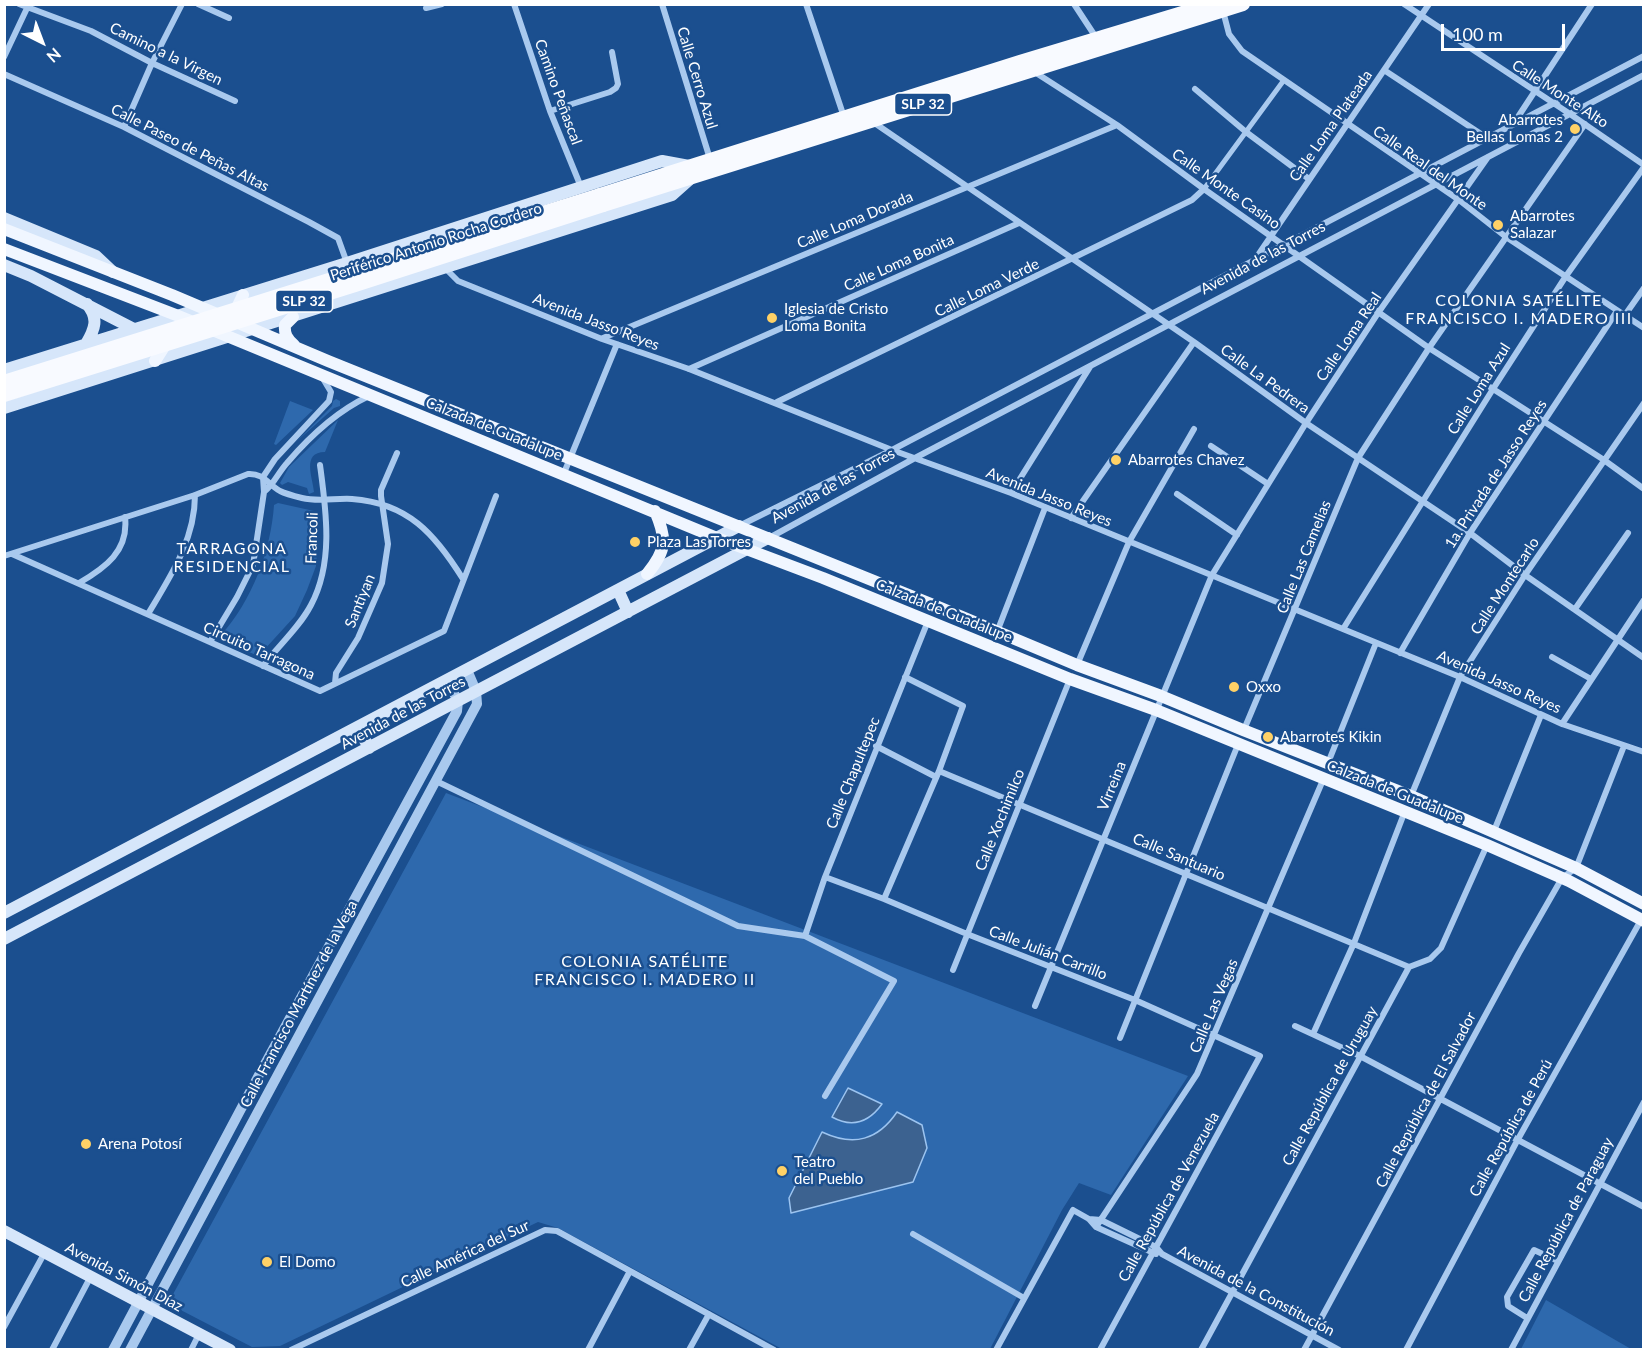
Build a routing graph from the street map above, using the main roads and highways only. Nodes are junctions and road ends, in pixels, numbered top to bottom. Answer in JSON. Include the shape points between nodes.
{"nodes":[{"id":1,"x":1243,"y":4,"type":"edge"},
{"id":2,"x":1217,"y":8,"type":"edge"},
{"id":3,"x":691,"y":171,"type":"junction"},
{"id":4,"x":602,"y":200,"type":"junction"},
{"id":5,"x":4,"y":218,"type":"edge"},
{"id":6,"x":4,"y":229,"type":"edge"},
{"id":7,"x":4,"y":249,"type":"edge"},
{"id":8,"x":4,"y":265,"type":"edge"},
{"id":9,"x":114,"y":273,"type":"junction"},
{"id":10,"x":285,"y":282,"type":"junction"},
{"id":11,"x":172,"y":295,"type":"junction"},
{"id":12,"x":243,"y":295,"type":"junction"},
{"id":13,"x":86,"y":303,"type":"junction"},
{"id":14,"x":201,"y":308,"type":"junction"},
{"id":15,"x":176,"y":315,"type":"junction"},
{"id":16,"x":293,"y":317,"type":"junction"},
{"id":17,"x":231,"y":320,"type":"junction"},
{"id":18,"x":134,"y":329,"type":"junction"},
{"id":19,"x":252,"y":330,"type":"junction"},
{"id":20,"x":229,"y":337,"type":"junction"},
{"id":21,"x":106,"y":338,"type":"junction"},
{"id":22,"x":86,"y":344,"type":"junction"},
{"id":23,"x":297,"y":348,"type":"junction"},
{"id":24,"x":155,"y":361,"type":"junction"},
{"id":25,"x":4,"y":370,"type":"edge"},
{"id":26,"x":114,"y":374,"type":"junction"},
{"id":27,"x":4,"y":382,"type":"edge"},
{"id":28,"x":4,"y":395,"type":"edge"},
{"id":29,"x":4,"y":408,"type":"edge"},
{"id":30,"x":655,"y":511,"type":"junction"},
{"id":31,"x":739,"y":526,"type":"junction"},
{"id":32,"x":717,"y":538,"type":"junction"},
{"id":33,"x":768,"y":538,"type":"junction"},
{"id":34,"x":749,"y":549,"type":"junction"},
{"id":35,"x":829,"y":564,"type":"junction"},
{"id":36,"x":647,"y":574,"type":"junction"},
{"id":37,"x":823,"y":578,"type":"junction"},
{"id":38,"x":618,"y":590,"type":"junction"},
{"id":39,"x":628,"y":612,"type":"junction"},
{"id":40,"x":358,"y":727,"type":"junction"},
{"id":41,"x":369,"y":748,"type":"junction"},
{"id":42,"x":1644,"y":904,"type":"edge"},
{"id":43,"x":4,"y":913,"type":"edge"},
{"id":44,"x":1642,"y":921,"type":"edge"},
{"id":45,"x":4,"y":939,"type":"edge"},
{"id":46,"x":4,"y":1231,"type":"edge"},
{"id":47,"x":230,"y":1350,"type":"edge"}],
"edges":[{"from":1,"to":2,"type":"highway","number":"SLP 32"},
{"from":2,"to":3,"type":"highway","number":"SLP 32","via":[[1032,71]]},
{"from":2,"to":3,"type":"highway","number":"SLP 32","via":[[1097,39],[844,117],[710,159]]},
{"from":3,"to":4,"type":"highway","number":"SLP 32"},
{"from":3,"to":10,"type":"main road","via":[[662,161]]},
{"from":3,"to":16,"type":"main road","via":[[672,195]]},
{"from":4,"to":27,"type":"highway","name":"Periférico Antonio Rocha Cordero","number":"SLP 32","bridge":true},
{"from":4,"to":28,"type":"highway","name":"Periférico Antonio Rocha Cordero","number":"SLP 32","bridge":true,"via":[[355,285]]},
{"from":5,"to":9,"type":"main road","via":[[96,256]]},
{"from":6,"to":9,"type":"main road","name":"Calzada de Guadalupe"},
{"from":7,"to":15,"type":"main road","name":"Calzada de Guadalupe"},
{"from":8,"to":13,"type":"main road"},
{"from":9,"to":11,"type":"main road","name":"Calzada de Guadalupe"},
{"from":10,"to":12,"type":"main road"},
{"from":10,"to":16,"type":"main road","via":[[273,289],[270,305],[281,317]]},
{"from":11,"to":14,"type":"main road","name":"Calzada de Guadalupe"},
{"from":11,"to":15,"type":"main road"},
{"from":12,"to":14,"type":"main road"},
{"from":12,"to":17,"type":"main road"},
{"from":13,"to":18,"type":"main road"},
{"from":13,"to":22,"type":"main road","via":[[96,322]]},
{"from":14,"to":15,"type":"main road"},
{"from":14,"to":17,"type":"main road","name":"Calzada de Guadalupe"},
{"from":15,"to":18,"type":"main road"},
{"from":15,"to":20,"type":"main road","name":"Calzada de Guadalupe"},
{"from":15,"to":24,"type":"main road","via":[[167,342]]},
{"from":16,"to":19,"type":"main road"},
{"from":16,"to":23,"type":"main road","via":[[284,332]]},
{"from":17,"to":19,"type":"main road","name":"Calzada de Guadalupe"},
{"from":17,"to":20,"type":"main road"},
{"from":18,"to":21,"type":"main road"},
{"from":19,"to":20,"type":"main road"},
{"from":19,"to":23,"type":"main road","name":"Calzada de Guadalupe"},
{"from":20,"to":24,"type":"main road"},
{"from":20,"to":30,"type":"main road","name":"Calzada de Guadalupe"},
{"from":21,"to":22,"type":"main road"},
{"from":21,"to":26,"type":"main road","via":[[120,338],[129,352],[126,363]]},
{"from":22,"to":25,"type":"main road"},
{"from":23,"to":31,"type":"main road","name":"Calzada de Guadalupe"},
{"from":24,"to":26,"type":"main road"},
{"from":26,"to":29,"type":"main road"},
{"from":30,"to":32,"type":"main road","name":"Calzada de Guadalupe"},
{"from":30,"to":36,"type":"main road","via":[[664,532],[660,558]]},
{"from":31,"to":32,"type":"main road","name":"Avenida de las Torres"},
{"from":31,"to":33,"type":"main road","name":"Calzada de Guadalupe"},
{"from":32,"to":34,"type":"main road","name":"Calzada de Guadalupe"},
{"from":32,"to":36,"type":"main road","name":"Avenida de las Torres"},
{"from":33,"to":34,"type":"main road","name":"Avenida de las Torres"},
{"from":33,"to":35,"type":"main road","name":"Calzada de Guadalupe"},
{"from":34,"to":37,"type":"main road","name":"Calzada de Guadalupe"},
{"from":34,"to":39,"type":"main road","name":"Avenida de las Torres"},
{"from":35,"to":37,"type":"main road"},
{"from":35,"to":42,"type":"main road","name":"Calzada de Guadalupe","via":[[1411,796],[1576,868]]},
{"from":36,"to":38,"type":"main road","name":"Avenida de las Torres"},
{"from":37,"to":44,"type":"main road","name":"Calzada de Guadalupe","via":[[1487,845],[1562,878]]},
{"from":38,"to":39,"type":"main road"},
{"from":38,"to":40,"type":"main road","name":"Avenida de las Torres"},
{"from":39,"to":41,"type":"main road","name":"Avenida de las Torres"},
{"from":40,"to":41,"type":"main road"},
{"from":40,"to":43,"type":"main road","name":"Avenida de las Torres"},
{"from":41,"to":45,"type":"main road","name":"Avenida de las Torres"},
{"from":46,"to":47,"type":"main road","name":"Avenida Simón Díaz"}]}
